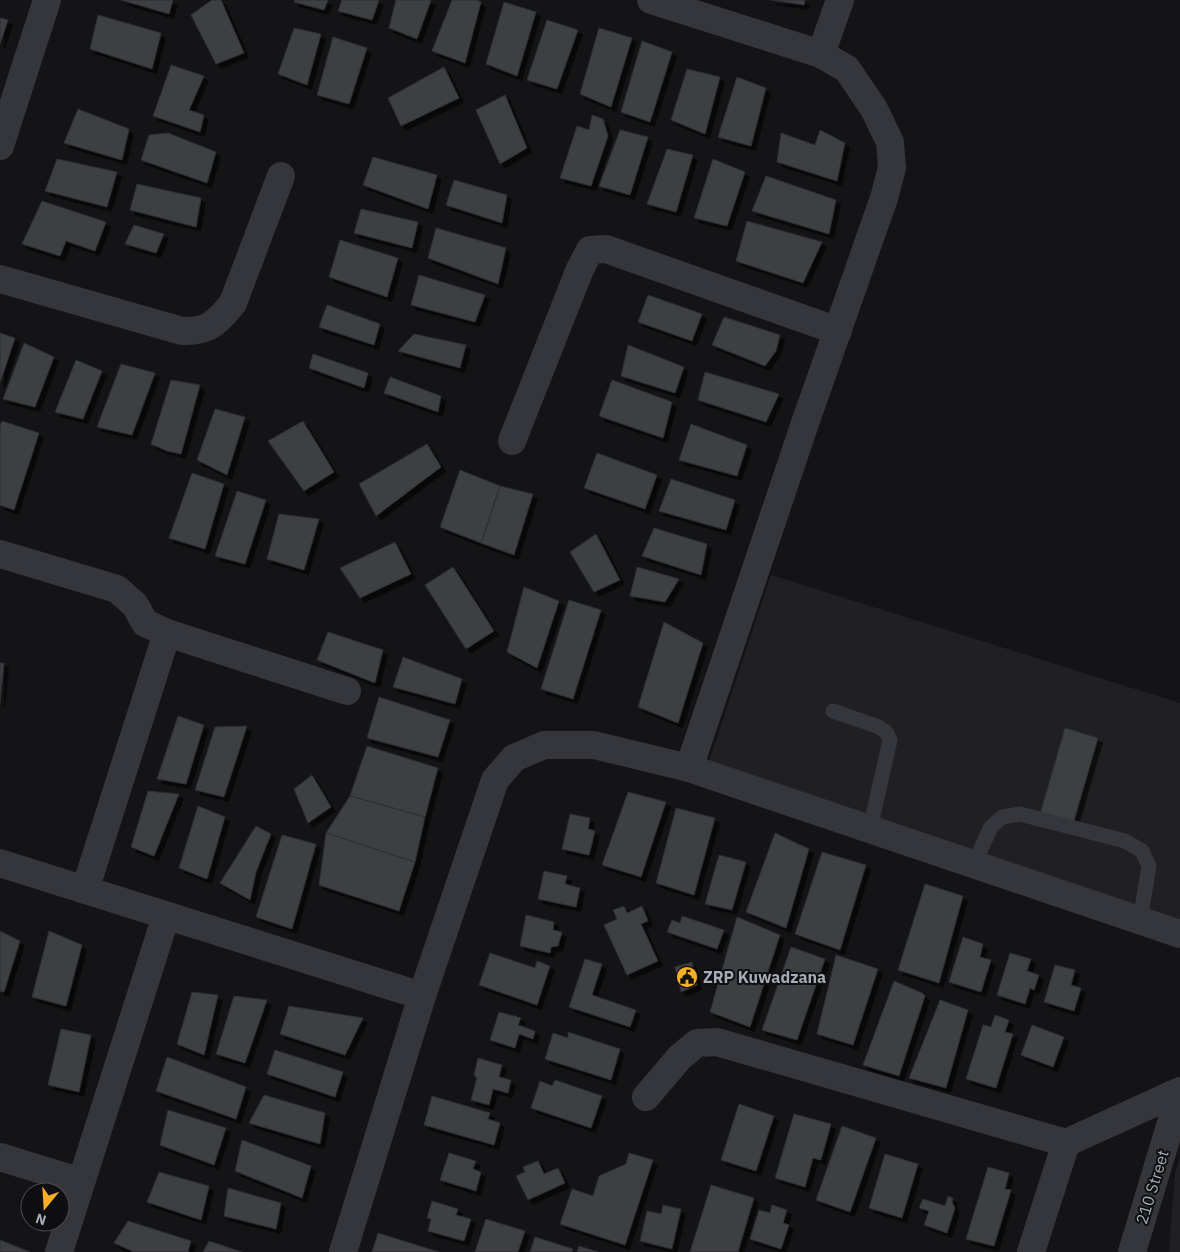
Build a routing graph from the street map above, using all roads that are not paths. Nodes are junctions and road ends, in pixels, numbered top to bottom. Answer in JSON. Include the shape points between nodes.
{"nodes":[{"id":1,"x":47,"y":0,"type":"edge"},
{"id":2,"x":840,"y":0,"type":"edge"},
{"id":3,"x":668,"y":3,"type":"edge"},
{"id":4,"x":821,"y":54,"type":"junction"},
{"id":5,"x":7,"y":101,"type":"edge"},
{"id":6,"x":0,"y":146,"type":"edge"},
{"id":7,"x":281,"y":176,"type":"dead end"},
{"id":8,"x":0,"y":279,"type":"edge"},
{"id":9,"x":838,"y":331,"type":"junction"},
{"id":10,"x":512,"y":441,"type":"dead end"},
{"id":11,"x":0,"y":554,"type":"edge"},
{"id":12,"x":167,"y":633,"type":"junction"},
{"id":13,"x":347,"y":691,"type":"dead end"},
{"id":14,"x":832,"y":711,"type":"dead end"},
{"id":15,"x":689,"y":768,"type":"junction"},
{"id":16,"x":870,"y":829,"type":"junction"},
{"id":17,"x":0,"y":863,"type":"edge"},
{"id":18,"x":974,"y":864,"type":"junction"},
{"id":19,"x":85,"y":890,"type":"junction"},
{"id":20,"x":166,"y":916,"type":"junction"},
{"id":21,"x":1140,"y":920,"type":"junction"},
{"id":22,"x":1180,"y":934,"type":"edge"},
{"id":23,"x":422,"y":996,"type":"junction"},
{"id":24,"x":1180,"y":1092,"type":"edge"},
{"id":25,"x":646,"y":1097,"type":"dead end"},
{"id":26,"x":1066,"y":1143,"type":"junction"},
{"id":27,"x":0,"y":1157,"type":"edge"},
{"id":28,"x":81,"y":1182,"type":"junction"},
{"id":29,"x":59,"y":1252,"type":"edge"},
{"id":30,"x":343,"y":1252,"type":"edge"},
{"id":31,"x":1031,"y":1252,"type":"edge"},
{"id":32,"x":1132,"y":1252,"type":"edge"}],
"edges":[{"from":1,"to":5,"type":"street"},
{"from":2,"to":4,"type":"street"},
{"from":3,"to":4,"type":"street"},
{"from":4,"to":9,"type":"street","via":[[847,69],[874,109],[890,142],[892,168]]},
{"from":5,"to":6,"type":"street"},
{"from":7,"to":8,"type":"street","via":[[233,303],[210,327],[182,331]]},
{"from":9,"to":10,"type":"street","via":[[606,249],[590,250]]},
{"from":9,"to":15,"type":"street"},
{"from":11,"to":12,"type":"street","via":[[117,588],[135,605],[145,623]]},
{"from":12,"to":13,"type":"street"},
{"from":12,"to":19,"type":"street"},
{"from":14,"to":16,"type":"lane","via":[[879,727],[890,740]]},
{"from":15,"to":16,"type":"street"},
{"from":15,"to":23,"type":"street","via":[[594,745],[544,745],[514,758],[495,780]]},
{"from":16,"to":18,"type":"street"},
{"from":17,"to":19,"type":"street"},
{"from":18,"to":21,"type":"street"},
{"from":18,"to":21,"type":"lane","via":[[991,827],[1002,817],[1020,814],[1125,842],[1142,851],[1149,866]]},
{"from":19,"to":20,"type":"street"},
{"from":20,"to":23,"type":"street"},
{"from":20,"to":28,"type":"street"},
{"from":21,"to":22,"type":"street"},
{"from":23,"to":30,"type":"street"},
{"from":24,"to":26,"type":"street"},
{"from":24,"to":32,"type":"street","name":"210 Street"},
{"from":25,"to":26,"type":"street","via":[[680,1056],[696,1043],[717,1042]]},
{"from":26,"to":31,"type":"street"},
{"from":27,"to":28,"type":"street"},
{"from":28,"to":29,"type":"street"}]}
